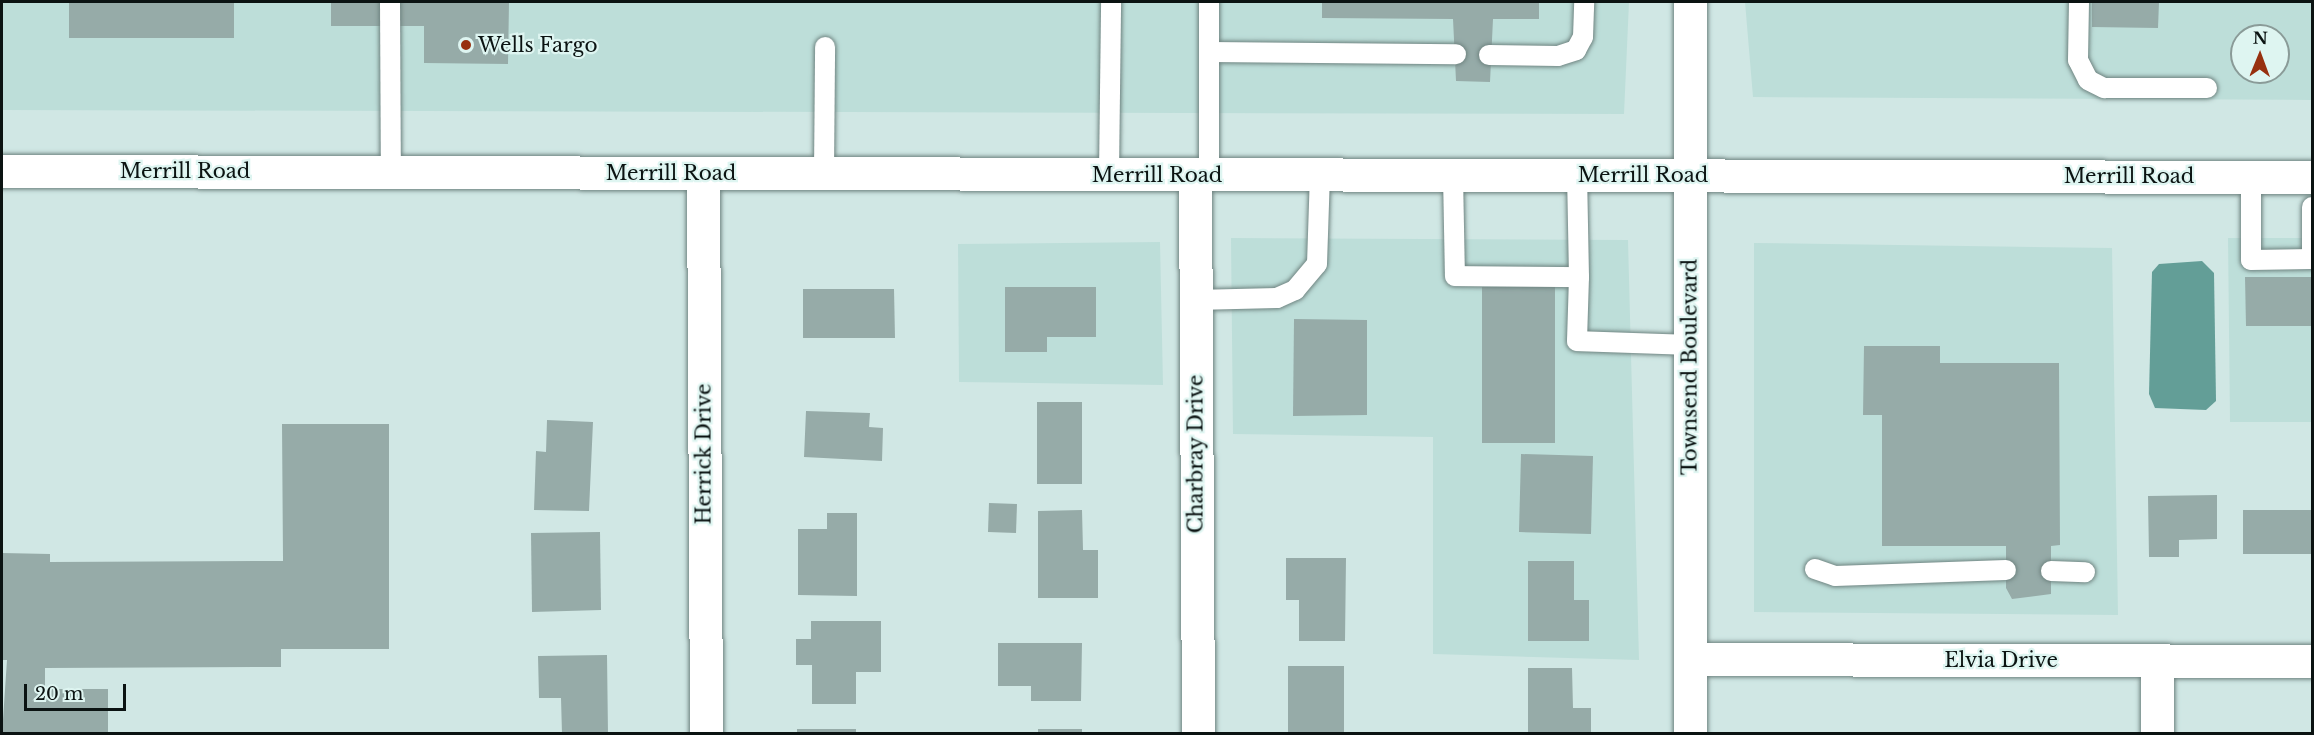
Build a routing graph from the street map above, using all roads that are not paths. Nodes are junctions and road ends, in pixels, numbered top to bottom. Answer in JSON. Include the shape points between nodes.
{"nodes":[{"id":1,"x":390,"y":2,"type":"edge"},
{"id":2,"x":1111,"y":2,"type":"edge"},
{"id":3,"x":1209,"y":2,"type":"edge"},
{"id":4,"x":1584,"y":2,"type":"edge"},
{"id":5,"x":1690,"y":2,"type":"edge"},
{"id":6,"x":2079,"y":2,"type":"edge"},
{"id":7,"x":825,"y":47,"type":"dead end"},
{"id":8,"x":1209,"y":52,"type":"junction"},
{"id":9,"x":1456,"y":54,"type":"dead end"},
{"id":10,"x":1490,"y":55,"type":"dead end"},
{"id":11,"x":2207,"y":88,"type":"dead end"},
{"id":12,"x":2,"y":171,"type":"edge"},
{"id":13,"x":391,"y":172,"type":"junction"},
{"id":14,"x":824,"y":173,"type":"junction"},
{"id":15,"x":703,"y":174,"type":"junction"},
{"id":16,"x":1109,"y":174,"type":"junction"},
{"id":17,"x":1202,"y":175,"type":"junction"},
{"id":18,"x":1320,"y":175,"type":"junction"},
{"id":19,"x":1453,"y":175,"type":"junction"},
{"id":20,"x":1577,"y":175,"type":"junction"},
{"id":21,"x":1692,"y":175,"type":"junction"},
{"id":22,"x":2251,"y":177,"type":"junction"},
{"id":23,"x":2313,"y":177,"type":"edge"},
{"id":24,"x":2313,"y":207,"type":"edge"},
{"id":25,"x":2312,"y":246,"type":"edge"},
{"id":26,"x":2312,"y":259,"type":"edge"},
{"id":27,"x":1579,"y":277,"type":"junction"},
{"id":28,"x":1195,"y":300,"type":"junction"},
{"id":29,"x":1689,"y":345,"type":"junction"},
{"id":30,"x":1815,"y":569,"type":"dead end"},
{"id":31,"x":2006,"y":570,"type":"dead end"},
{"id":32,"x":2051,"y":571,"type":"dead end"},
{"id":33,"x":2085,"y":572,"type":"dead end"},
{"id":34,"x":1690,"y":659,"type":"junction"},
{"id":35,"x":2157,"y":661,"type":"junction"},
{"id":36,"x":2313,"y":661,"type":"edge"},
{"id":37,"x":706,"y":734,"type":"edge"},
{"id":38,"x":1198,"y":734,"type":"edge"},
{"id":39,"x":1690,"y":734,"type":"edge"},
{"id":40,"x":2157,"y":734,"type":"edge"}],
"edges":[{"from":1,"to":13,"type":"lane"},
{"from":2,"to":16,"type":"lane"},
{"from":3,"to":8,"type":"lane"},
{"from":4,"to":10,"type":"lane","via":[[1582,37],[1576,50],[1558,56]]},
{"from":5,"to":21,"type":"street","name":"Townsend Boulevard"},
{"from":6,"to":11,"type":"lane","via":[[2078,60],[2088,80],[2104,88]]},
{"from":7,"to":14,"type":"lane"},
{"from":8,"to":9,"type":"lane"},
{"from":8,"to":17,"type":"lane"},
{"from":12,"to":13,"type":"street","name":"Merrill Road"},
{"from":13,"to":15,"type":"street","name":"Merrill Road"},
{"from":14,"to":15,"type":"street","name":"Merrill Road"},
{"from":14,"to":16,"type":"street","name":"Merrill Road"},
{"from":15,"to":37,"type":"street","name":"Herrick Drive"},
{"from":16,"to":17,"type":"street","name":"Merrill Road"},
{"from":17,"to":18,"type":"street","name":"Merrill Road"},
{"from":17,"to":28,"type":"street","name":"Charbray Drive"},
{"from":18,"to":19,"type":"street","name":"Merrill Road"},
{"from":18,"to":28,"type":"lane","via":[[1317,264],[1295,290],[1277,298]]},
{"from":19,"to":20,"type":"street","name":"Merrill Road"},
{"from":19,"to":27,"type":"lane","via":[[1455,276]]},
{"from":20,"to":21,"type":"street","name":"Merrill Road"},
{"from":20,"to":27,"type":"lane"},
{"from":21,"to":22,"type":"street","name":"Merrill Road"},
{"from":21,"to":29,"type":"street","name":"Townsend Boulevard"},
{"from":22,"to":23,"type":"street","name":"Merrill Road"},
{"from":22,"to":26,"type":"lane","via":[[2251,260]]},
{"from":24,"to":25,"type":"lane"},
{"from":25,"to":26,"type":"lane"},
{"from":27,"to":29,"type":"lane","via":[[1577,341]]},
{"from":28,"to":38,"type":"street","name":"Charbray Drive"},
{"from":29,"to":34,"type":"street","name":"Townsend Boulevard"},
{"from":30,"to":31,"type":"lane","via":[[1835,576]]},
{"from":32,"to":33,"type":"lane"},
{"from":34,"to":35,"type":"street","name":"Elvia Drive"},
{"from":34,"to":39,"type":"street","name":"Townsend Boulevard"},
{"from":35,"to":36,"type":"street","name":"Elvia Drive"},
{"from":35,"to":40,"type":"street"}]}
